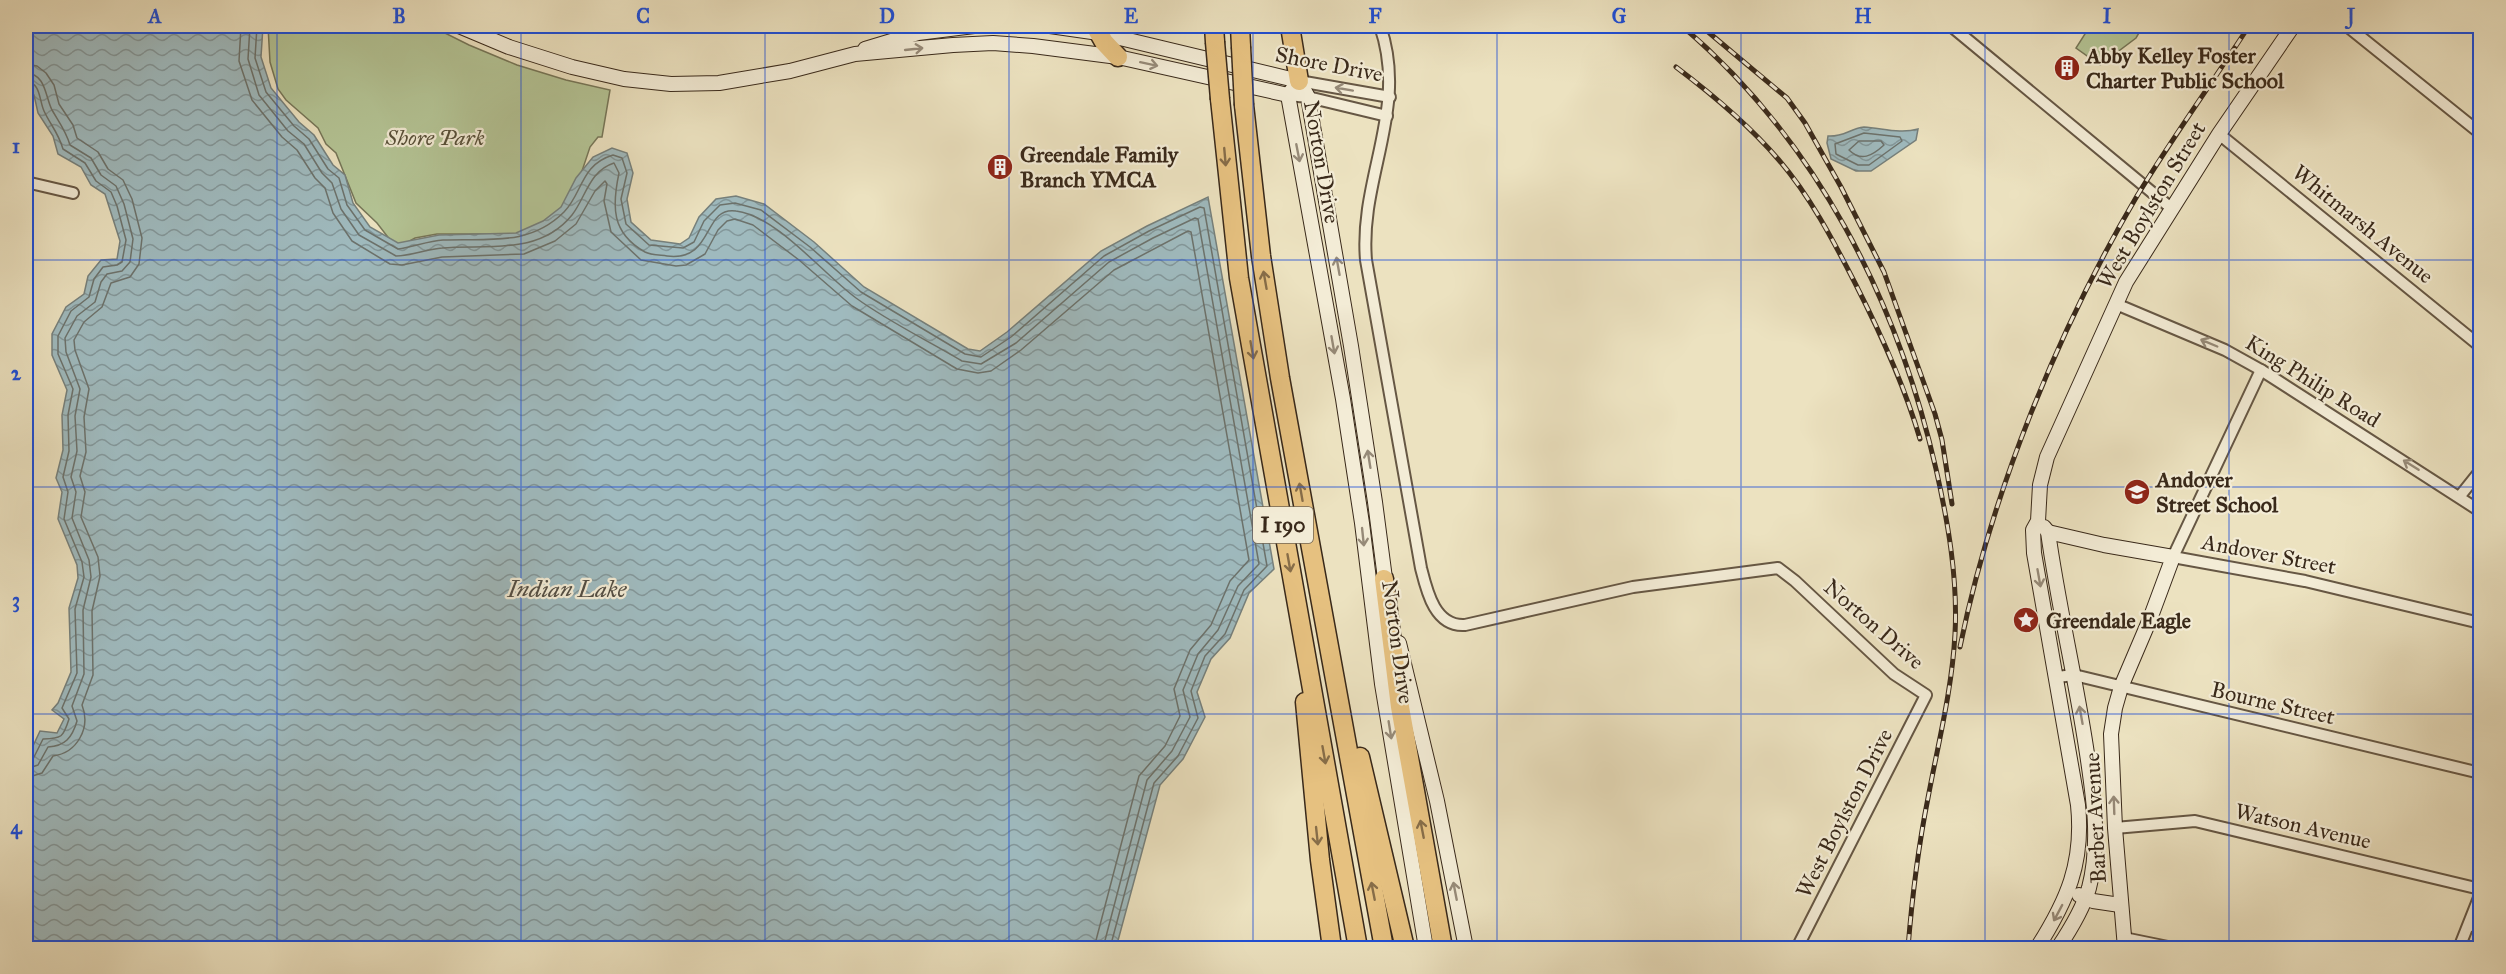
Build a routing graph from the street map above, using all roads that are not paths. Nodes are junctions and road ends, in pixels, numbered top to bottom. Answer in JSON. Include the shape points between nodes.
{"nodes":[{"id":1,"x":459,"y":26,"type":"edge"},
{"id":2,"x":974,"y":26,"type":"edge"},
{"id":3,"x":1050,"y":26,"type":"edge"},
{"id":4,"x":1240,"y":26,"type":"edge"},
{"id":5,"x":1290,"y":26,"type":"edge"},
{"id":6,"x":1380,"y":26,"type":"edge"},
{"id":7,"x":1951,"y":26,"type":"edge"},
{"id":8,"x":2293,"y":26,"type":"edge"},
{"id":9,"x":2347,"y":26,"type":"edge"},
{"id":10,"x":1093,"y":29,"type":"edge"},
{"id":11,"x":1215,"y":34,"type":"edge"},
{"id":12,"x":855,"y":54,"type":"junction"},
{"id":13,"x":1118,"y":57,"type":"junction"},
{"id":14,"x":1298,"y":91,"type":"junction"},
{"id":15,"x":1390,"y":97,"type":"junction"},
{"id":16,"x":1387,"y":116,"type":"junction"},
{"id":17,"x":2481,"y":133,"type":"edge"},
{"id":18,"x":2219,"y":134,"type":"junction"},
{"id":19,"x":26,"y":182,"type":"edge"},
{"id":20,"x":73,"y":193,"type":"dead end"},
{"id":21,"x":2171,"y":208,"type":"junction"},
{"id":22,"x":2116,"y":304,"type":"junction"},
{"id":23,"x":2481,"y":346,"type":"edge"},
{"id":24,"x":2261,"y":370,"type":"junction"},
{"id":25,"x":2481,"y":471,"type":"edge"},
{"id":26,"x":2460,"y":496,"type":"junction"},
{"id":27,"x":2481,"y":511,"type":"edge"},
{"id":28,"x":2038,"y":521,"type":"junction"},
{"id":29,"x":2048,"y":532,"type":"junction"},
{"id":30,"x":2173,"y":556,"type":"junction"},
{"id":31,"x":1384,"y":579,"type":"junction"},
{"id":32,"x":1324,"y":621,"type":"junction"},
{"id":33,"x":2481,"y":623,"type":"edge"},
{"id":34,"x":1301,"y":631,"type":"junction"},
{"id":35,"x":2074,"y":675,"type":"junction"},
{"id":36,"x":2057,"y":677,"type":"junction"},
{"id":37,"x":2121,"y":687,"type":"junction"},
{"id":38,"x":1926,"y":695,"type":"joint"},
{"id":39,"x":2481,"y":773,"type":"edge"},
{"id":40,"x":2115,"y":828,"type":"junction"},
{"id":41,"x":2481,"y":889,"type":"edge"},
{"id":42,"x":2069,"y":891,"type":"junction"},
{"id":43,"x":2481,"y":895,"type":"edge"},
{"id":44,"x":2085,"y":898,"type":"junction"},
{"id":45,"x":2120,"y":905,"type":"junction"},
{"id":46,"x":2469,"y":925,"type":"junction"},
{"id":47,"x":2481,"y":928,"type":"edge"},
{"id":48,"x":2124,"y":943,"type":"edge"},
{"id":49,"x":1332,"y":948,"type":"edge"},
{"id":50,"x":1358,"y":948,"type":"edge"},
{"id":51,"x":1384,"y":948,"type":"edge"},
{"id":52,"x":1405,"y":948,"type":"edge"},
{"id":53,"x":1426,"y":948,"type":"edge"},
{"id":54,"x":1443,"y":948,"type":"edge"},
{"id":55,"x":1466,"y":948,"type":"edge"},
{"id":56,"x":1797,"y":948,"type":"edge"},
{"id":57,"x":2037,"y":948,"type":"edge"},
{"id":58,"x":2058,"y":948,"type":"edge"},
{"id":59,"x":2173,"y":948,"type":"edge"},
{"id":60,"x":2459,"y":948,"type":"edge"}],
"edges":[{"from":1,"to":12,"type":"main road","name":"Shore Drive","via":[[572,67],[624,79],[671,84],[727,82]]},
{"from":2,"to":12,"type":"main road","name":"Shore Drive","via":[[898,37]]},
{"from":3,"to":10,"type":"main road","name":"Shore Drive"},
{"from":32,"to":4,"type":"highway","number":"I 190","one_way":true,"bridge":true,"via":[[1262,262],[1244,105]]},
{"from":5,"to":14,"type":"highway"},
{"from":6,"to":15,"type":"street","name":"Norton Drive","via":[[1389,60]]},
{"from":7,"to":21,"type":"street"},
{"from":8,"to":18,"type":"main road","name":"West Boylston Street"},
{"from":9,"to":17,"type":"street"},
{"from":10,"to":13,"type":"highway"},
{"from":10,"to":14,"type":"main road","name":"Shore Drive"},
{"from":11,"to":34,"type":"highway","number":"I 190","one_way":true,"bridge":true,"via":[[1239,278]]},
{"from":12,"to":13,"type":"main road","name":"Shore Drive","one_way":true,"via":[[993,43]]},
{"from":13,"to":14,"type":"main road","name":"Shore Drive","one_way":true},
{"from":15,"to":14,"type":"street","name":"Shore Drive","one_way":true},
{"from":14,"to":16,"type":"street","name":"Shore Drive"},
{"from":31,"to":14,"type":"main road","name":"Norton Drive","one_way":true,"via":[[1351,346]]},
{"from":14,"to":53,"type":"main road","name":"Norton Drive","one_way":true,"via":[[1382,684]]},
{"from":15,"to":16,"type":"street","name":"Norton Drive"},
{"from":16,"to":38,"type":"street","name":"Norton Drive","via":[[1367,223],[1366,260],[1421,568],[1443,619],[1465,625],[1633,588],[1778,568],[1796,580],[1893,674]]},
{"from":18,"to":21,"type":"main road","name":"West Boylston Street"},
{"from":18,"to":23,"type":"street","name":"Whitmarsh Avenue"},
{"from":19,"to":20,"type":"street"},
{"from":21,"to":22,"type":"main road","name":"West Boylston Street"},
{"from":24,"to":22,"type":"street","name":"King Philip Road","one_way":true,"via":[[2225,350]]},
{"from":22,"to":28,"type":"main road","name":"West Boylston Street","via":[[2047,457],[2040,485]]},
{"from":26,"to":24,"type":"street","name":"King Philip Road","one_way":true},
{"from":24,"to":30,"type":"street"},
{"from":25,"to":26,"type":"street"},
{"from":26,"to":27,"type":"street","name":"King Philip Road"},
{"from":28,"to":29,"type":"main road"},
{"from":28,"to":36,"type":"main road","name":"West Boylston Street","one_way":true,"via":[[2033,530],[2034,553]]},
{"from":29,"to":30,"type":"main road","name":"Andover Street"},
{"from":29,"to":35,"type":"main road"},
{"from":30,"to":33,"type":"street","name":"Andover Street"},
{"from":30,"to":37,"type":"main road","name":"Barber Avenue"},
{"from":54,"to":31,"type":"highway","one_way":true,"via":[[1400,707]]},
{"from":55,"to":31,"type":"main road","name":"Norton Drive","one_way":true,"via":[[1437,801]]},
{"from":51,"to":32,"type":"highway","number":"I 190","one_way":true},
{"from":32,"to":52,"type":"highway"},
{"from":34,"to":49,"type":"highway","one_way":true,"via":[[1308,747]]},
{"from":34,"to":50,"type":"highway","number":"I 190","one_way":true},
{"from":35,"to":36,"type":"street","name":"Bourne Street"},
{"from":35,"to":37,"type":"street","name":"Bourne Street"},
{"from":44,"to":35,"type":"main road","one_way":true,"via":[[2091,874],[2095,806]]},
{"from":36,"to":42,"type":"main road","name":"West Boylston Street","via":[[2079,812]]},
{"from":37,"to":39,"type":"street","name":"Bourne Street"},
{"from":40,"to":37,"type":"main road","name":"Barber Avenue","one_way":true,"via":[[2111,734]]},
{"from":38,"to":56,"type":"street","name":"West Boylston Drive"},
{"from":40,"to":41,"type":"street","name":"Watson Avenue","via":[[2195,821]]},
{"from":40,"to":45,"type":"main road","name":"Barber Avenue"},
{"from":42,"to":44,"type":"main road"},
{"from":42,"to":57,"type":"main road","name":"West Boylston Street","one_way":true},
{"from":43,"to":46,"type":"street"},
{"from":44,"to":45,"type":"main road"},
{"from":44,"to":58,"type":"main road"},
{"from":45,"to":48,"type":"main road","name":"Barber Avenue"},
{"from":46,"to":47,"type":"street"},
{"from":46,"to":60,"type":"street"},
{"from":48,"to":59,"type":"street"}]}
